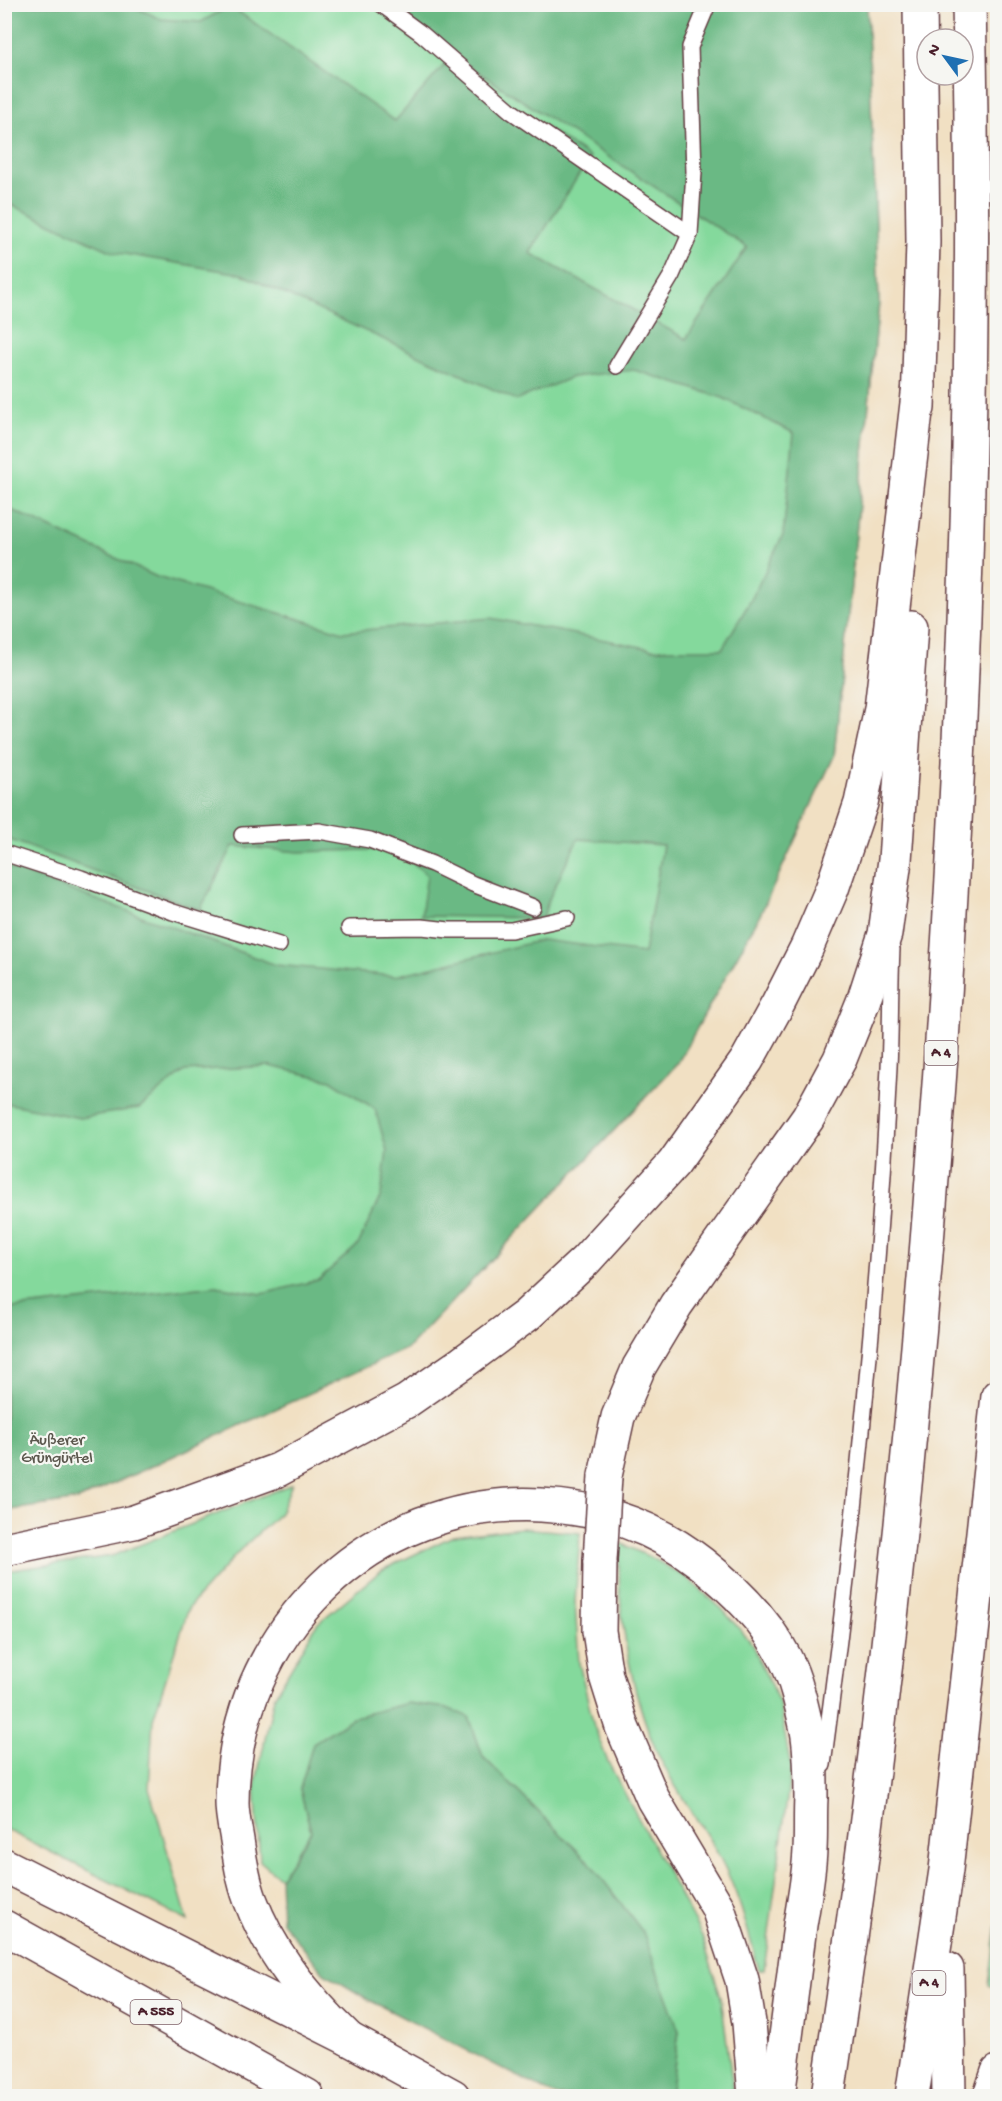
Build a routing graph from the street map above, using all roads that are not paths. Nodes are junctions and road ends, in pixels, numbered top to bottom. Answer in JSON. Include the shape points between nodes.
{"nodes":[{"id":1,"x":381,"y":4,"type":"edge"},
{"id":2,"x":708,"y":4,"type":"edge"},
{"id":3,"x":920,"y":4,"type":"edge"},
{"id":4,"x":969,"y":4,"type":"edge"},
{"id":5,"x":690,"y":234,"type":"junction"},
{"id":6,"x":617,"y":366,"type":"dead end"},
{"id":7,"x":919,"y":386,"type":"junction"},
{"id":8,"x":242,"y":835,"type":"dead end"},
{"id":9,"x":4,"y":853,"type":"edge"},
{"id":10,"x":896,"y":860,"type":"junction"},
{"id":11,"x":533,"y":907,"type":"dead end"},
{"id":12,"x":567,"y":918,"type":"dead end"},
{"id":13,"x":349,"y":928,"type":"dead end"},
{"id":14,"x":279,"y":945,"type":"dead end"},
{"id":15,"x":998,"y":1396,"type":"edge"},
{"id":16,"x":4,"y":1550,"type":"edge"},
{"id":17,"x":810,"y":1852,"type":"junction"},
{"id":18,"x":4,"y":1865,"type":"edge"},
{"id":19,"x":946,"y":1870,"type":"junction"},
{"id":20,"x":4,"y":1927,"type":"edge"},
{"id":21,"x":349,"y":2039,"type":"junction"},
{"id":22,"x":998,"y":2072,"type":"edge"},
{"id":23,"x":307,"y":2097,"type":"edge"},
{"id":24,"x":453,"y":2097,"type":"edge"},
{"id":25,"x":755,"y":2097,"type":"edge"},
{"id":26,"x":778,"y":2097,"type":"edge"},
{"id":27,"x":828,"y":2097,"type":"edge"},
{"id":28,"x":912,"y":2097,"type":"edge"},
{"id":29,"x":949,"y":2097,"type":"edge"},
{"id":30,"x":990,"y":2097,"type":"edge"}],
"edges":[{"from":1,"to":5,"type":"lane","via":[[423,34],[511,111]]},
{"from":2,"to":5,"type":"lane","via":[[690,47],[694,172]]},
{"from":3,"to":7,"type":"highway","via":[[923,242]]},
{"from":4,"to":27,"type":"highway","number":"A 4","via":[[972,143],[965,620],[935,1152],[904,1498],[865,1834]]},
{"from":5,"to":6,"type":"lane","via":[[672,275]]},
{"from":7,"to":10,"type":"highway","via":[[910,635]]},
{"from":7,"to":16,"type":"highway","via":[[881,708],[861,803],[832,889],[778,1004],[747,1060],[674,1163],[585,1261],[527,1315],[407,1401],[278,1470],[135,1522]]},
{"from":8,"to":11,"type":"lane","via":[[319,831],[370,840]]},
{"from":9,"to":14,"type":"lane"},
{"from":10,"to":17,"type":"lane","via":[[889,1065],[870,1338],[850,1548]]},
{"from":10,"to":25,"type":"highway","bridge":true,"via":[[885,934],[864,1002],[840,1059],[808,1119],[676,1305],[639,1366],[618,1417],[605,1476],[599,1631],[606,1676],[621,1727],[653,1799],[718,1908],[742,1980]]},
{"from":12,"to":13,"type":"lane","via":[[511,930]]},
{"from":15,"to":19,"type":"highway","number":"A 4"},
{"from":17,"to":21,"type":"highway","via":[[811,1765],[807,1732],[785,1658],[756,1614],[709,1569],[654,1533],[610,1515],[578,1508],[514,1503],[444,1515],[403,1530],[353,1561],[316,1593],[283,1632],[263,1665],[248,1704],[235,1757],[231,1805],[249,1897],[264,1932],[292,1976]]},
{"from":17,"to":26,"type":"highway"},
{"from":18,"to":21,"type":"highway"},
{"from":19,"to":28,"type":"highway","number":"A 4"},
{"from":19,"to":29,"type":"highway"},
{"from":20,"to":23,"type":"highway","number":"A 555"},
{"from":21,"to":24,"type":"highway"},
{"from":22,"to":30,"type":"highway"}]}
